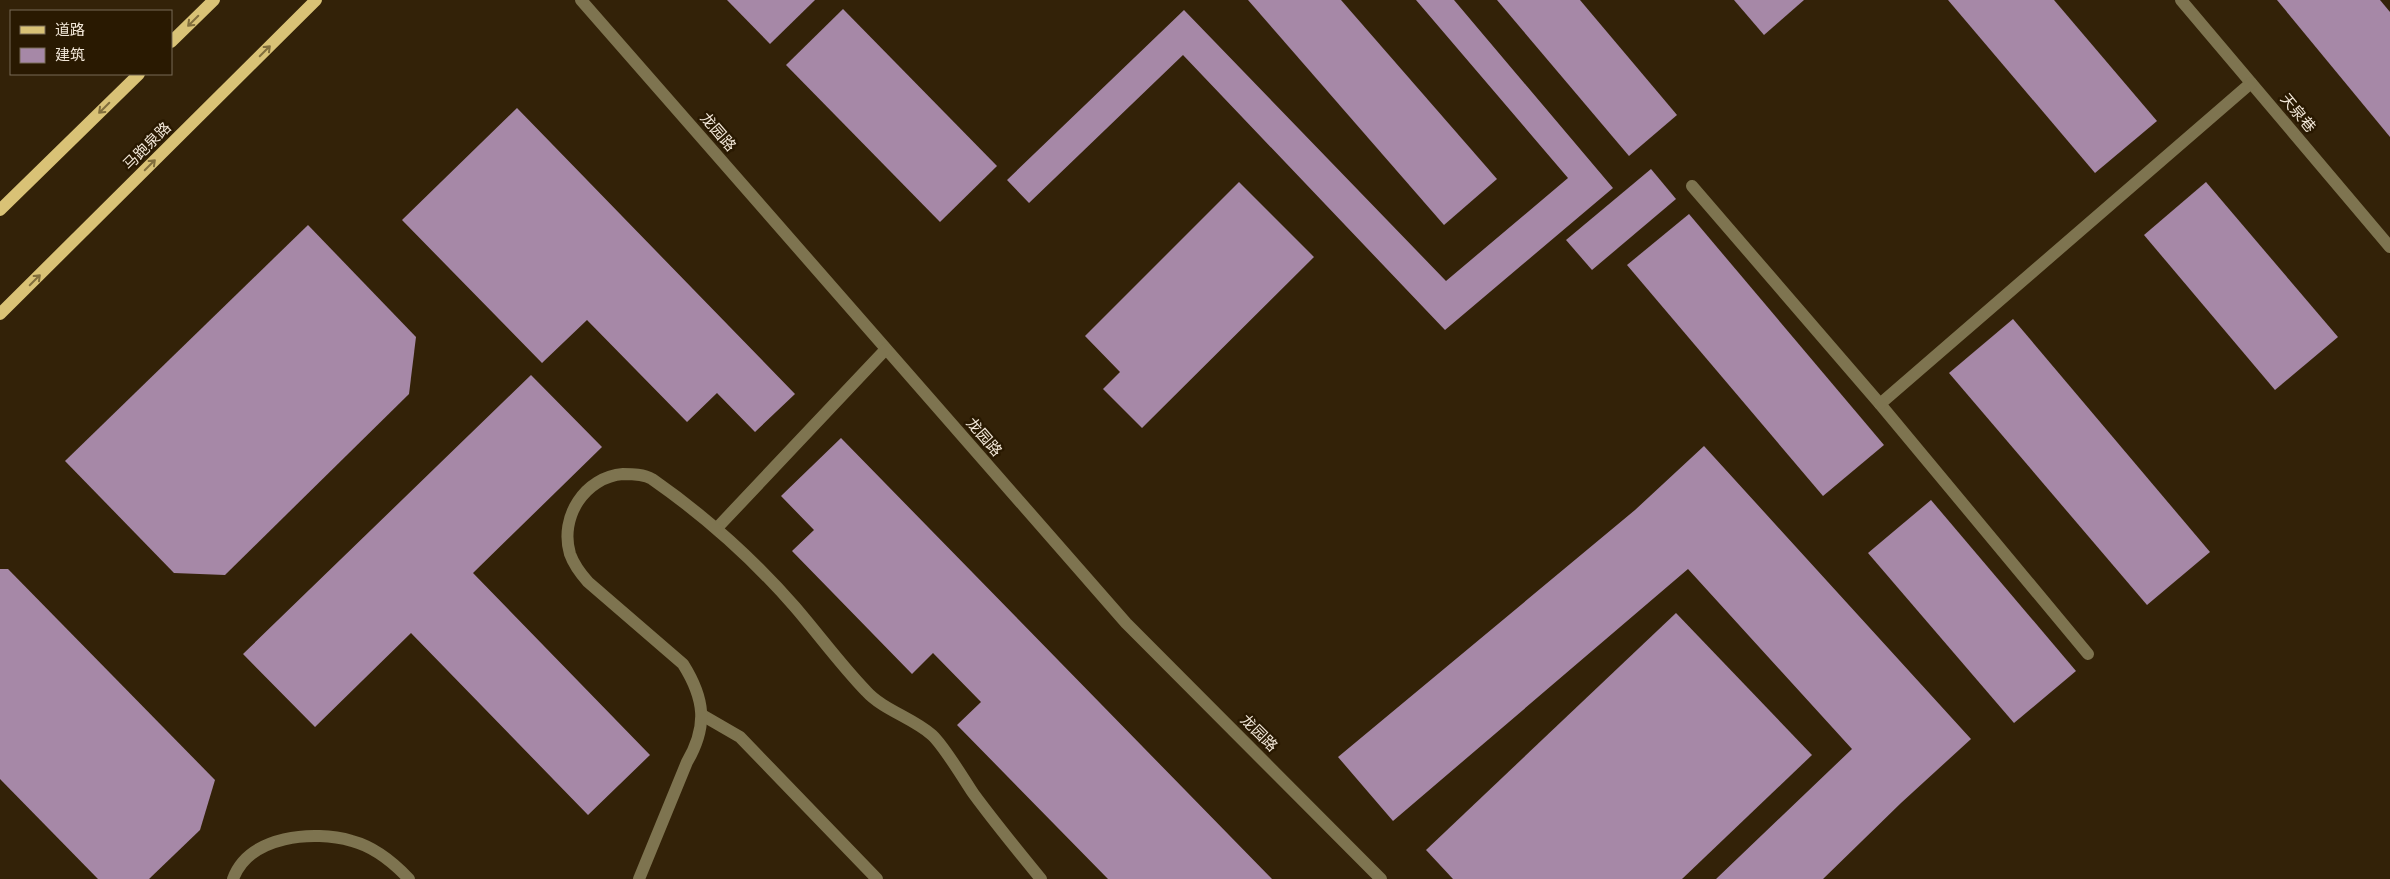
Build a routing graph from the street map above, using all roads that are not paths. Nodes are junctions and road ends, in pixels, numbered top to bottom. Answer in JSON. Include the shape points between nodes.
{"nodes":[{"id":1,"x":214,"y":0,"type":"edge"},
{"id":2,"x":316,"y":0,"type":"edge"},
{"id":3,"x":581,"y":0,"type":"edge"},
{"id":4,"x":2181,"y":0,"type":"edge"},
{"id":5,"x":172,"y":41,"type":"edge"},
{"id":6,"x":138,"y":75,"type":"edge"},
{"id":7,"x":2251,"y":83,"type":"junction"},
{"id":8,"x":1692,"y":186,"type":"dead end"},
{"id":9,"x":0,"y":210,"type":"edge"},
{"id":10,"x":2390,"y":247,"type":"edge"},
{"id":11,"x":0,"y":314,"type":"edge"},
{"id":12,"x":886,"y":349,"type":"junction"},
{"id":13,"x":1880,"y":404,"type":"junction"},
{"id":14,"x":717,"y":528,"type":"junction"},
{"id":15,"x":2088,"y":654,"type":"dead end"},
{"id":16,"x":702,"y":715,"type":"junction"},
{"id":17,"x":233,"y":879,"type":"edge"},
{"id":18,"x":409,"y":879,"type":"edge"},
{"id":19,"x":639,"y":879,"type":"edge"},
{"id":20,"x":878,"y":879,"type":"edge"},
{"id":21,"x":1042,"y":879,"type":"edge"},
{"id":22,"x":1381,"y":879,"type":"edge"}],
"edges":[{"from":1,"to":5,"type":"main road","one_way":true},
{"from":11,"to":2,"type":"main road","name":"马跑泉路","one_way":true},
{"from":3,"to":12,"type":"street","name":"龙园路"},
{"from":4,"to":7,"type":"street","name":"天泉巷"},
{"from":6,"to":9,"type":"main road","one_way":true},
{"from":7,"to":10,"type":"street","name":"天泉巷"},
{"from":7,"to":13,"type":"street"},
{"from":8,"to":13,"type":"street"},
{"from":12,"to":14,"type":"street"},
{"from":12,"to":22,"type":"street","name":"龙园路","via":[[1126,623]]},
{"from":13,"to":15,"type":"street"},
{"from":14,"to":16,"type":"street","via":[[650,477],[616,475],[586,491],[569,520],[567,537],[577,569],[588,582],[683,664],[700,696]]},
{"from":14,"to":21,"type":"street","via":[[795,607],[867,693],[932,735],[997,826]]},
{"from":16,"to":19,"type":"street","via":[[695,748],[686,762]]},
{"from":16,"to":20,"type":"street","via":[[740,737]]},
{"from":17,"to":18,"type":"street","via":[[252,853],[302,836],[328,836],[374,850],[394,863]]}]}
